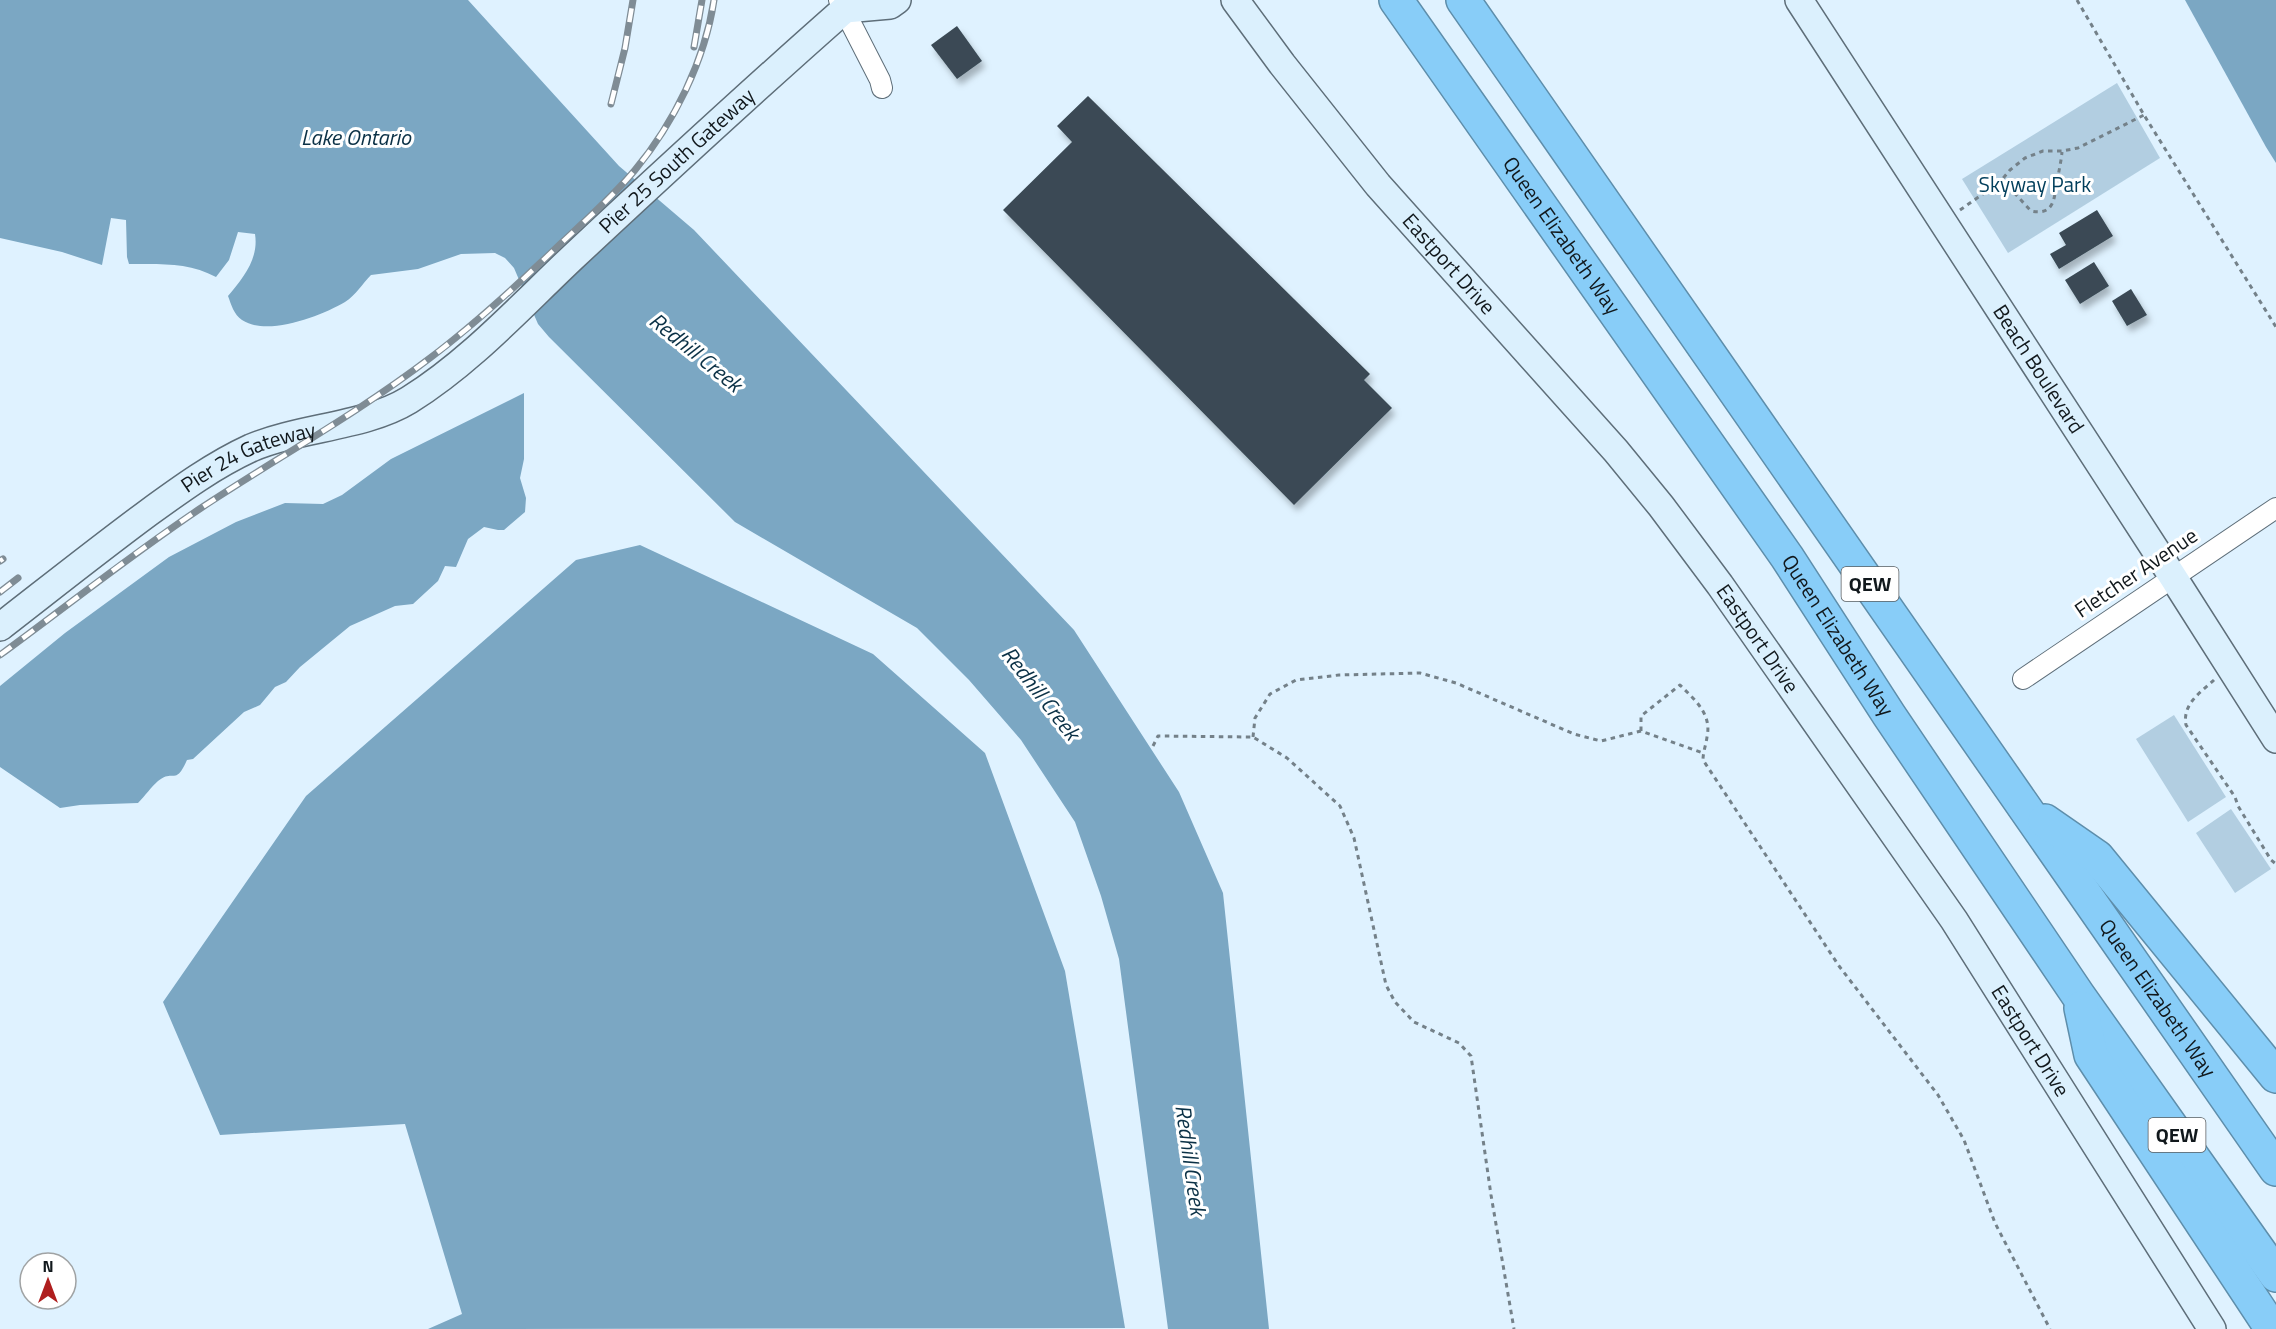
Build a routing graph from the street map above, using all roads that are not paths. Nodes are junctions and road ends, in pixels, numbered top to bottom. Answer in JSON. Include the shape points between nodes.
{"nodes":[{"id":1,"x":897,"y":0,"type":"edge"},
{"id":2,"x":1235,"y":0,"type":"edge"},
{"id":3,"x":1396,"y":0,"type":"edge"},
{"id":4,"x":1463,"y":0,"type":"edge"},
{"id":5,"x":1798,"y":0,"type":"edge"},
{"id":6,"x":845,"y":3,"type":"edge"},
{"id":7,"x":882,"y":88,"type":"dead end"},
{"id":8,"x":511,"y":315,"type":"joint"},
{"id":9,"x":2276,"y":508,"type":"edge"},
{"id":10,"x":2173,"y":576,"type":"junction"},
{"id":11,"x":0,"y":627,"type":"edge"},
{"id":12,"x":2023,"y":679,"type":"dead end"},
{"id":13,"x":2276,"y":739,"type":"edge"},
{"id":14,"x":2027,"y":809,"type":"junction"},
{"id":15,"x":2078,"y":995,"type":"junction"},
{"id":16,"x":2276,"y":1076,"type":"edge"},
{"id":17,"x":2276,"y":1169,"type":"edge"},
{"id":18,"x":2276,"y":1275,"type":"edge"},
{"id":19,"x":2212,"y":1329,"type":"edge"},
{"id":20,"x":2272,"y":1329,"type":"edge"}],
"edges":[{"from":1,"to":6,"type":"street","via":[[890,5]]},
{"from":2,"to":19,"type":"street","name":"Eastport Drive","via":[[1378,185],[1608,442],[1720,585],[1954,920]]},
{"from":3,"to":15,"type":"highway","name":"Queen Elizabeth Way","number":"QEW","via":[[1787,556],[1889,716]]},
{"from":4,"to":14,"type":"highway","name":"Queen Elizabeth Way","number":"QEW"},
{"from":5,"to":10,"type":"street","name":"Beach Boulevard"},
{"from":6,"to":7,"type":"street"},
{"from":6,"to":8,"type":"street","name":"Pier 25 South Gateway"},
{"from":8,"to":11,"type":"street","name":"Pier 24 Gateway","via":[[456,365],[407,401],[382,412],[274,440],[221,463],[129,527]]},
{"from":9,"to":10,"type":"street","name":"Fletcher Avenue"},
{"from":10,"to":12,"type":"street","name":"Fletcher Avenue"},
{"from":10,"to":13,"type":"street","name":"Beach Boulevard"},
{"from":14,"to":16,"type":"highway","via":[[2097,857]]},
{"from":14,"to":17,"type":"highway","name":"Queen Elizabeth Way","number":"QEW"},
{"from":15,"to":18,"type":"highway","name":"Queen Elizabeth Way","number":"QEW"},
{"from":15,"to":20,"type":"highway","via":[[2091,1055]]}]}
